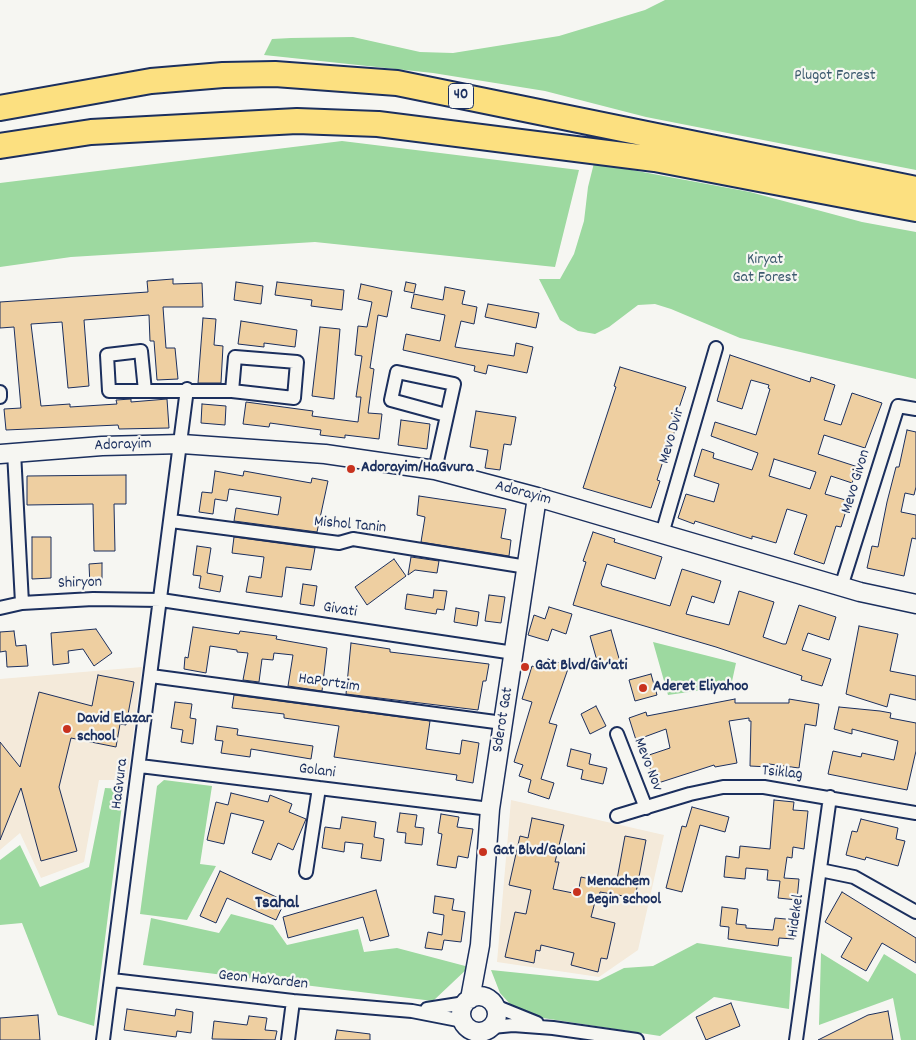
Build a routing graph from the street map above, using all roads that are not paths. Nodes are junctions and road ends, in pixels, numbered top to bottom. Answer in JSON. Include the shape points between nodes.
{"nodes":[{"id":1,"x":0,"y":108,"type":"edge"},
{"id":2,"x":0,"y":146,"type":"edge"},
{"id":3,"x":916,"y":189,"type":"edge"},
{"id":4,"x":916,"y":209,"type":"edge"},
{"id":5,"x":716,"y":348,"type":"dead end"},
{"id":6,"x":187,"y":389,"type":"junction"},
{"id":7,"x":145,"y":390,"type":"dead end"},
{"id":8,"x":232,"y":391,"type":"junction"},
{"id":9,"x":0,"y":392,"type":"edge"},
{"id":10,"x":0,"y":397,"type":"edge"},
{"id":11,"x":916,"y":409,"type":"edge"},
{"id":12,"x":446,"y":415,"type":"junction"},
{"id":13,"x":182,"y":444,"type":"junction"},
{"id":14,"x":7,"y":453,"type":"edge"},
{"id":15,"x":435,"y":470,"type":"junction"},
{"id":16,"x":537,"y":497,"type":"junction"},
{"id":17,"x":171,"y":521,"type":"junction"},
{"id":18,"x":662,"y":534,"type":"junction"},
{"id":19,"x":527,"y":567,"type":"junction"},
{"id":20,"x":841,"y":587,"type":"junction"},
{"id":21,"x":161,"y":600,"type":"junction"},
{"id":22,"x":22,"y":603,"type":"junction"},
{"id":23,"x":916,"y":604,"type":"edge"},
{"id":24,"x":0,"y":608,"type":"edge"},
{"id":25,"x":514,"y":653,"type":"junction"},
{"id":26,"x":152,"y":676,"type":"junction"},
{"id":27,"x":503,"y":723,"type":"junction"},
{"id":28,"x":617,"y":734,"type":"dead end"},
{"id":29,"x":140,"y":766,"type":"junction"},
{"id":30,"x":319,"y":788,"type":"junction"},
{"id":31,"x":830,"y":797,"type":"junction"},
{"id":32,"x":646,"y":808,"type":"junction"},
{"id":33,"x":490,"y":809,"type":"junction"},
{"id":34,"x":916,"y":813,"type":"edge"},
{"id":35,"x":617,"y":816,"type":"dead end"},
{"id":36,"x":820,"y":870,"type":"junction"},
{"id":37,"x":306,"y":872,"type":"dead end"},
{"id":38,"x":916,"y":912,"type":"edge"},
{"id":39,"x":480,"y":944,"type":"junction"},
{"id":40,"x":112,"y":980,"type":"junction"},
{"id":41,"x":293,"y":1001,"type":"junction"},
{"id":42,"x":468,"y":1001,"type":"junction"},
{"id":43,"x":494,"y":1004,"type":"junction"},
{"id":44,"x":412,"y":1011,"type":"junction"},
{"id":45,"x":553,"y":1028,"type":"junction"},
{"id":46,"x":465,"y":1029,"type":"edge"},
{"id":47,"x":485,"y":1033,"type":"edge"},
{"id":48,"x":103,"y":1040,"type":"edge"},
{"id":49,"x":288,"y":1040,"type":"edge"},
{"id":50,"x":637,"y":1040,"type":"edge"},
{"id":51,"x":796,"y":1040,"type":"edge"}],
"edges":[{"from":1,"to":3,"type":"highway","number":"40","via":[[151,81],[223,75],[275,74],[397,83]]},
{"from":2,"to":4,"type":"highway","via":[[91,132],[297,121],[378,124],[655,159]]},
{"from":5,"to":18,"type":"street","name":"Mevo Dvir"},
{"from":6,"to":7,"type":"street"},
{"from":6,"to":8,"type":"street"},
{"from":6,"to":13,"type":"street","name":"HaGvura"},
{"from":8,"to":8,"type":"street","via":[[294,398],[297,362],[235,357]]},
{"from":9,"to":10,"type":"street"},
{"from":11,"to":20,"type":"street","name":"Mevo Givon","via":[[898,406]]},
{"from":12,"to":12,"type":"street","via":[[392,400],[397,372],[454,384]]},
{"from":12,"to":15,"type":"street"},
{"from":13,"to":14,"type":"street","name":"Adorayim"},
{"from":13,"to":15,"type":"street","name":"Adorayim","via":[[325,454]]},
{"from":13,"to":17,"type":"street","name":"HaGvura"},
{"from":14,"to":22,"type":"street"},
{"from":15,"to":16,"type":"street","name":"Adorayim"},
{"from":16,"to":18,"type":"street","name":"Adorayim"},
{"from":16,"to":19,"type":"street","name":"Sderot Gat"},
{"from":17,"to":19,"type":"street","name":"Mishol Tanin","via":[[339,543],[353,540]]},
{"from":17,"to":21,"type":"street","name":"HaGvura"},
{"from":18,"to":20,"type":"street","name":"Adorayim"},
{"from":19,"to":25,"type":"street","name":"Sderot Gat"},
{"from":20,"to":23,"type":"street","name":"Adorayim"},
{"from":21,"to":22,"type":"street","name":"Shiryon"},
{"from":21,"to":25,"type":"street","name":"Givati"},
{"from":21,"to":26,"type":"street","name":"HaGvura"},
{"from":22,"to":24,"type":"street","name":"Shiryon"},
{"from":25,"to":27,"type":"street","name":"Sderot Gat"},
{"from":26,"to":27,"type":"street","name":"HaPortzim"},
{"from":26,"to":29,"type":"street","name":"HaGvura"},
{"from":27,"to":33,"type":"street","name":"Sderot Gat"},
{"from":28,"to":32,"type":"street","name":"Mevo Nov"},
{"from":29,"to":30,"type":"street","name":"Golani"},
{"from":29,"to":40,"type":"street","name":"HaGvura"},
{"from":30,"to":33,"type":"street","name":"Golani"},
{"from":30,"to":37,"type":"street"},
{"from":31,"to":32,"type":"street","name":"Tsiklag","via":[[764,787],[723,787]]},
{"from":31,"to":34,"type":"street","name":"Tsiklag"},
{"from":31,"to":36,"type":"street","name":"Hidekel"},
{"from":32,"to":35,"type":"street","name":"Tsiklag"},
{"from":33,"to":39,"type":"street","name":"Sderot Gat"},
{"from":36,"to":38,"type":"street","via":[[854,877]]},
{"from":36,"to":51,"type":"street","name":"Hidekel"},
{"from":39,"to":42,"type":"street","name":"Sderot Gat"},
{"from":39,"to":43,"type":"street","name":"Sderot Gat"},
{"from":40,"to":41,"type":"street","name":"Geon HaYarden"},
{"from":40,"to":48,"type":"street","name":"HaGvura"},
{"from":41,"to":44,"type":"street","name":"Geon HaYarden"},
{"from":41,"to":49,"type":"street"},
{"from":42,"to":43,"type":"street","via":[[481,996]]},
{"from":42,"to":44,"type":"street","name":"Geon HaYarden"},
{"from":42,"to":46,"type":"street","via":[[461,1012]]},
{"from":43,"to":45,"type":"street"},
{"from":43,"to":47,"type":"street","via":[[496,1019]]},
{"from":44,"to":46,"type":"street","name":"Geon HaYarden"},
{"from":45,"to":47,"type":"street","via":[[513,1025]]},
{"from":45,"to":50,"type":"street"},
{"from":46,"to":47,"type":"street"}]}
